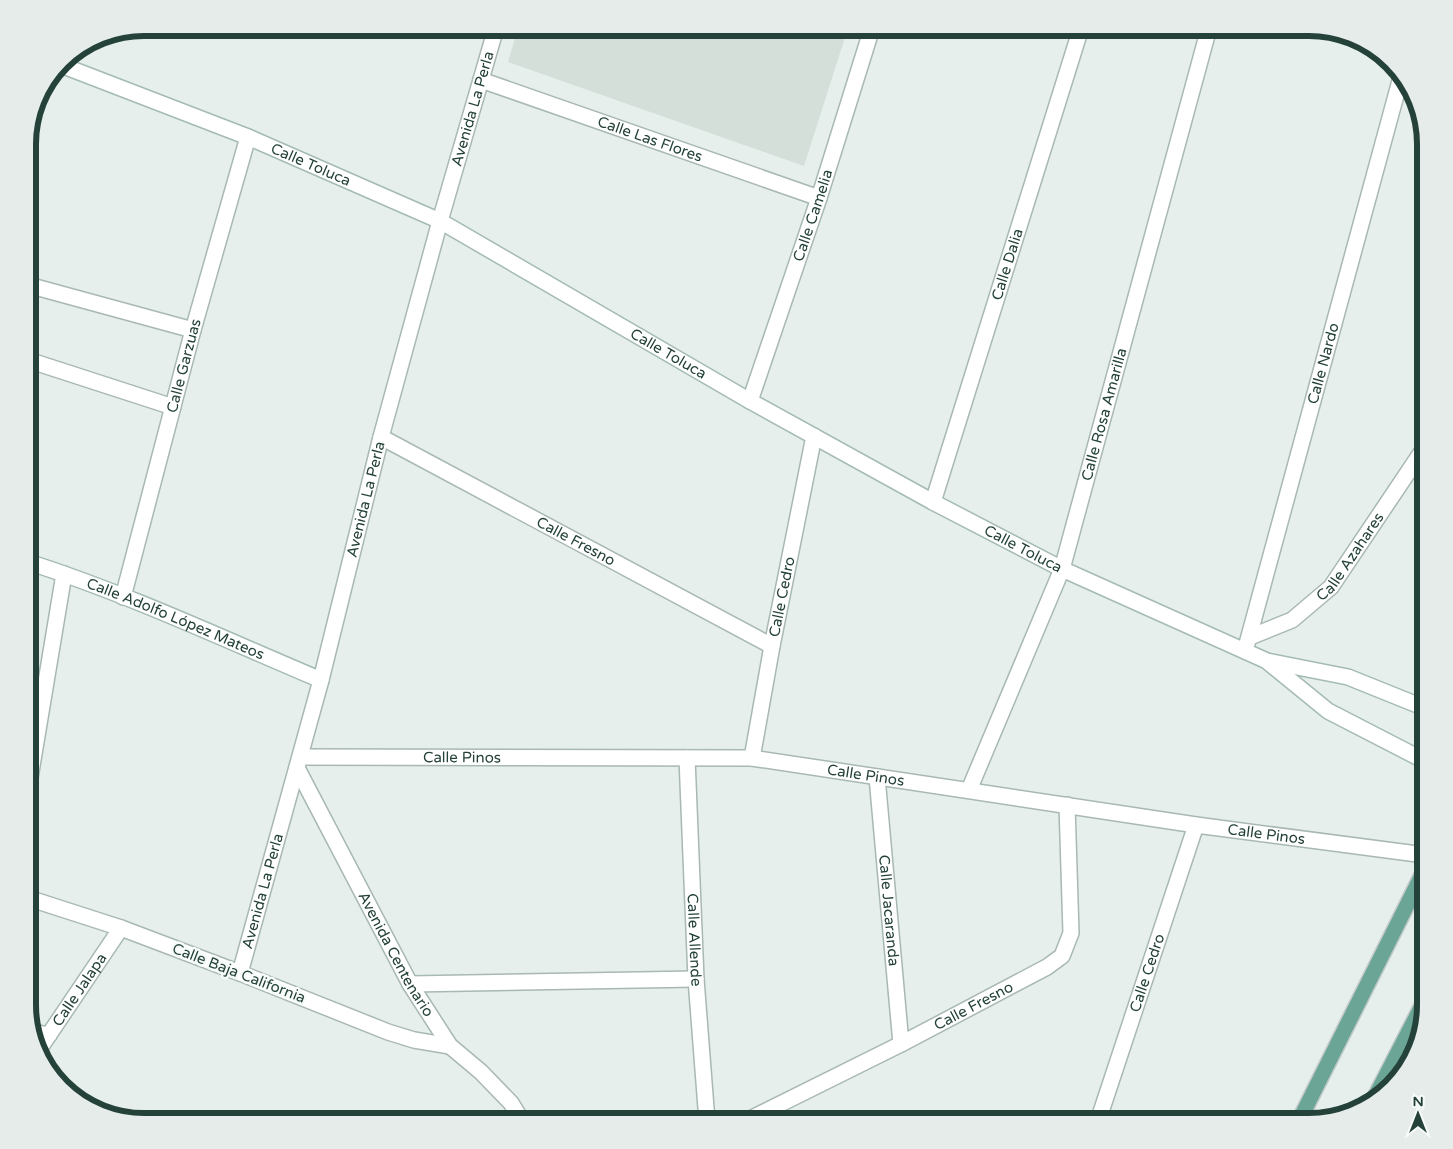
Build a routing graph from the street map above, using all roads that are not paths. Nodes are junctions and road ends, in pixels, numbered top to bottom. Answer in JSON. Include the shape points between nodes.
{"nodes":[{"id":1,"x":494,"y":36,"type":"edge"},
{"id":2,"x":870,"y":36,"type":"edge"},
{"id":3,"x":1079,"y":36,"type":"edge"},
{"id":4,"x":1207,"y":36,"type":"edge"},
{"id":5,"x":68,"y":68,"type":"edge"},
{"id":6,"x":481,"y":80,"type":"junction"},
{"id":7,"x":1399,"y":84,"type":"edge"},
{"id":8,"x":248,"y":138,"type":"junction"},
{"id":9,"x":819,"y":198,"type":"junction"},
{"id":10,"x":440,"y":221,"type":"junction"},
{"id":11,"x":36,"y":287,"type":"edge"},
{"id":12,"x":193,"y":330,"type":"junction"},
{"id":13,"x":36,"y":363,"type":"edge"},
{"id":14,"x":750,"y":401,"type":"junction"},
{"id":15,"x":173,"y":407,"type":"junction"},
{"id":16,"x":814,"y":436,"type":"junction"},
{"id":17,"x":381,"y":437,"type":"junction"},
{"id":18,"x":1417,"y":460,"type":"edge"},
{"id":19,"x":933,"y":502,"type":"junction"},
{"id":20,"x":36,"y":565,"type":"edge"},
{"id":21,"x":1062,"y":569,"type":"junction"},
{"id":22,"x":64,"y":574,"type":"junction"},
{"id":23,"x":123,"y":597,"type":"junction"},
{"id":24,"x":1248,"y":644,"type":"junction"},
{"id":25,"x":772,"y":646,"type":"junction"},
{"id":26,"x":1267,"y":661,"type":"junction"},
{"id":27,"x":321,"y":680,"type":"junction"},
{"id":28,"x":1417,"y":704,"type":"edge"},
{"id":29,"x":36,"y":742,"type":"edge"},
{"id":30,"x":1417,"y":756,"type":"edge"},
{"id":31,"x":686,"y":758,"type":"junction"},
{"id":32,"x":752,"y":758,"type":"junction"},
{"id":33,"x":299,"y":762,"type":"junction"},
{"id":34,"x":877,"y":777,"type":"junction"},
{"id":35,"x":969,"y":790,"type":"junction"},
{"id":36,"x":1067,"y":805,"type":"junction"},
{"id":37,"x":1196,"y":825,"type":"junction"},
{"id":38,"x":1417,"y":855,"type":"edge"},
{"id":39,"x":1417,"y":887,"type":"edge"},
{"id":40,"x":36,"y":901,"type":"edge"},
{"id":41,"x":122,"y":928,"type":"junction"},
{"id":42,"x":240,"y":973,"type":"junction"},
{"id":43,"x":696,"y":979,"type":"junction"},
{"id":44,"x":410,"y":984,"type":"junction"},
{"id":45,"x":1416,"y":1019,"type":"edge"},
{"id":46,"x":40,"y":1033,"type":"edge"},
{"id":47,"x":49,"y":1035,"type":"junction"},
{"id":48,"x":43,"y":1043,"type":"edge"},
{"id":49,"x":901,"y":1044,"type":"junction"},
{"id":50,"x":450,"y":1046,"type":"junction"},
{"id":51,"x":1382,"y":1084,"type":"edge"},
{"id":52,"x":517,"y":1113,"type":"edge"},
{"id":53,"x":706,"y":1113,"type":"edge"},
{"id":54,"x":764,"y":1113,"type":"edge"},
{"id":55,"x":1101,"y":1113,"type":"edge"},
{"id":56,"x":1303,"y":1113,"type":"edge"}],
"edges":[{"from":1,"to":6,"type":"street","name":"Avenida La Perla"},
{"from":2,"to":9,"type":"street","name":"Calle Camelia"},
{"from":3,"to":19,"type":"street","name":"Calle Dalia"},
{"from":4,"to":21,"type":"street","name":"Calle Rosa Amarilla"},
{"from":5,"to":8,"type":"street","name":"Calle Toluca"},
{"from":6,"to":9,"type":"street","name":"Calle Las Flores"},
{"from":6,"to":10,"type":"street","name":"Avenida La Perla"},
{"from":7,"to":24,"type":"street","name":"Calle Nardo"},
{"from":8,"to":10,"type":"street","name":"Calle Toluca"},
{"from":8,"to":12,"type":"street","name":"Calle Garzuas"},
{"from":9,"to":14,"type":"street","name":"Calle Camelia"},
{"from":10,"to":14,"type":"street","name":"Calle Toluca"},
{"from":10,"to":17,"type":"street","name":"Avenida La Perla"},
{"from":11,"to":12,"type":"street"},
{"from":12,"to":15,"type":"street","name":"Calle Garzuas"},
{"from":13,"to":15,"type":"street"},
{"from":14,"to":16,"type":"street","name":"Calle Toluca"},
{"from":15,"to":23,"type":"street","name":"Calle Garzuas"},
{"from":16,"to":19,"type":"street","name":"Calle Toluca"},
{"from":16,"to":25,"type":"street","name":"Calle Cedro"},
{"from":17,"to":25,"type":"street","name":"Calle Fresno"},
{"from":17,"to":27,"type":"street","name":"Avenida La Perla"},
{"from":18,"to":24,"type":"street","name":"Calle Azahares","via":[[1331,587],[1292,620]]},
{"from":19,"to":21,"type":"street","name":"Calle Toluca"},
{"from":20,"to":22,"type":"street","name":"Calle Adolfo López Mateos"},
{"from":21,"to":24,"type":"street","name":"Calle Toluca"},
{"from":21,"to":35,"type":"street","name":"Calle Rosa Amarilla"},
{"from":22,"to":23,"type":"street","name":"Calle Adolfo López Mateos"},
{"from":22,"to":29,"type":"street"},
{"from":23,"to":27,"type":"street","name":"Calle Adolfo López Mateos"},
{"from":24,"to":26,"type":"street","name":"Calle Toluca"},
{"from":25,"to":32,"type":"street","name":"Calle Cedro"},
{"from":26,"to":28,"type":"street","name":"Calle Toluca","via":[[1348,677]]},
{"from":26,"to":30,"type":"street","name":"Calle Toluca","via":[[1328,711]]},
{"from":27,"to":33,"type":"street","name":"Avenida La Perla"},
{"from":31,"to":32,"type":"street","name":"Calle Pinos"},
{"from":31,"to":33,"type":"street","name":"Calle Pinos"},
{"from":31,"to":43,"type":"street","name":"Calle Allende"},
{"from":32,"to":34,"type":"street","name":"Calle Pinos"},
{"from":33,"to":42,"type":"street","name":"Avenida La Perla"},
{"from":33,"to":44,"type":"street","name":"Avenida Centenario"},
{"from":34,"to":35,"type":"street","name":"Calle Pinos"},
{"from":34,"to":49,"type":"street","name":"Calle Jacaranda"},
{"from":35,"to":36,"type":"street","name":"Calle Pinos"},
{"from":36,"to":37,"type":"street","name":"Calle Pinos"},
{"from":36,"to":49,"type":"street","name":"Calle Fresno","via":[[1071,934],[1062,956],[1047,968]]},
{"from":37,"to":38,"type":"street","name":"Calle Pinos"},
{"from":37,"to":55,"type":"street","name":"Calle Cedro"},
{"from":39,"to":56,"type":"main road"},
{"from":40,"to":41,"type":"street","name":"Calle Baja California"},
{"from":41,"to":42,"type":"street","name":"Calle Baja California"},
{"from":41,"to":47,"type":"street","name":"Calle Jalapa"},
{"from":42,"to":50,"type":"street","name":"Calle Baja California","via":[[388,1032]]},
{"from":43,"to":44,"type":"street"},
{"from":43,"to":53,"type":"street","name":"Calle Allende"},
{"from":44,"to":50,"type":"street","name":"Avenida Centenario"},
{"from":45,"to":51,"type":"main road"},
{"from":46,"to":47,"type":"street"},
{"from":47,"to":48,"type":"street","name":"Calle Jalapa"},
{"from":49,"to":54,"type":"street","name":"Calle Fresno"},
{"from":50,"to":52,"type":"street","name":"Avenida Centenario","via":[[481,1072]]}]}
